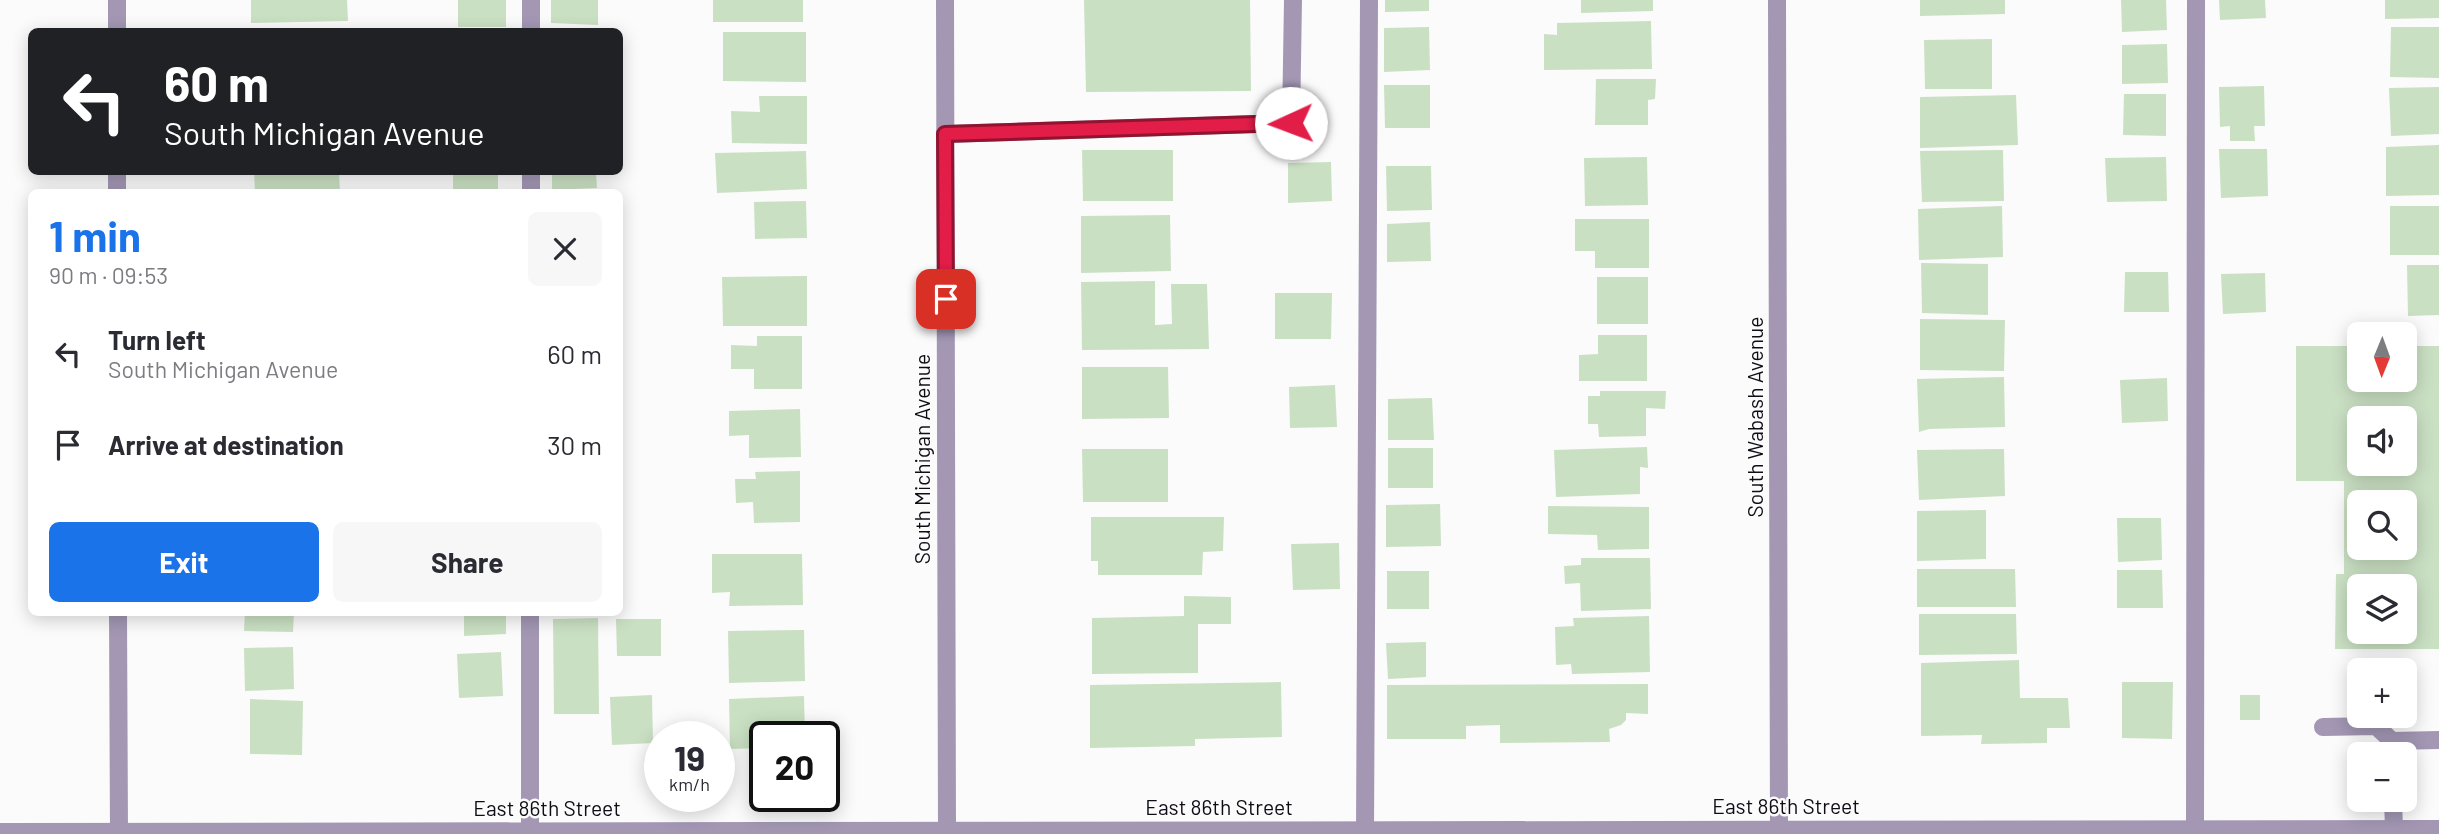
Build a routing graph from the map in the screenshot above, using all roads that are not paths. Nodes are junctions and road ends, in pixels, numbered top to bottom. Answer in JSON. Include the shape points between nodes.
{"nodes":[{"id":1,"x":117,"y":0,"type":"edge"},
{"id":2,"x":531,"y":0,"type":"edge"},
{"id":3,"x":945,"y":0,"type":"edge"},
{"id":4,"x":1293,"y":0,"type":"edge"},
{"id":5,"x":1369,"y":0,"type":"edge"},
{"id":6,"x":1777,"y":0,"type":"edge"},
{"id":7,"x":2196,"y":0,"type":"edge"},
{"id":8,"x":117,"y":28,"type":"edge"},
{"id":9,"x":531,"y":28,"type":"edge"},
{"id":10,"x":945,"y":134,"type":"junction"},
{"id":11,"x":118,"y":616,"type":"edge"},
{"id":12,"x":530,"y":616,"type":"edge"},
{"id":13,"x":2323,"y":727,"type":"dead end"},
{"id":14,"x":2439,"y":740,"type":"edge"},
{"id":15,"x":2388,"y":742,"type":"edge"},
{"id":16,"x":2417,"y":744,"type":"edge"},
{"id":17,"x":2393,"y":812,"type":"edge"},
{"id":18,"x":2393,"y":829,"type":"junction"},
{"id":19,"x":2439,"y":829,"type":"edge"},
{"id":20,"x":0,"y":832,"type":"edge"},
{"id":21,"x":530,"y":832,"type":"junction"},
{"id":22,"x":1365,"y":832,"type":"edge"},
{"id":23,"x":1779,"y":832,"type":"edge"},
{"id":24,"x":2195,"y":832,"type":"edge"},
{"id":25,"x":2287,"y":832,"type":"edge"},
{"id":26,"x":119,"y":833,"type":"edge"},
{"id":27,"x":947,"y":833,"type":"edge"}],
"edges":[{"from":1,"to":8,"type":"street"},
{"from":2,"to":9,"type":"street"},
{"from":3,"to":10,"type":"street","name":"South Michigan Avenue"},
{"from":4,"to":10,"type":"street","via":[[1291,123]]},
{"from":5,"to":22,"type":"street"},
{"from":6,"to":23,"type":"street","name":"South Wabash Avenue"},
{"from":7,"to":24,"type":"street"},
{"from":10,"to":27,"type":"street","name":"South Michigan Avenue"},
{"from":11,"to":26,"type":"street"},
{"from":12,"to":21,"type":"street"},
{"from":13,"to":15,"type":"street","via":[[2376,726]]},
{"from":14,"to":16,"type":"street"},
{"from":17,"to":18,"type":"street"},
{"from":18,"to":19,"type":"street","name":"East 86th Street"},
{"from":18,"to":25,"type":"street","name":"East 86th Street"},
{"from":20,"to":26,"type":"street","name":"East 86th Street"},
{"from":21,"to":26,"type":"street","name":"East 86th Street"},
{"from":21,"to":27,"type":"street","name":"East 86th Street"},
{"from":22,"to":23,"type":"street","name":"East 86th Street"},
{"from":22,"to":27,"type":"street","name":"East 86th Street"},
{"from":23,"to":24,"type":"street","name":"East 86th Street"},
{"from":24,"to":25,"type":"street","name":"East 86th Street"}]}
